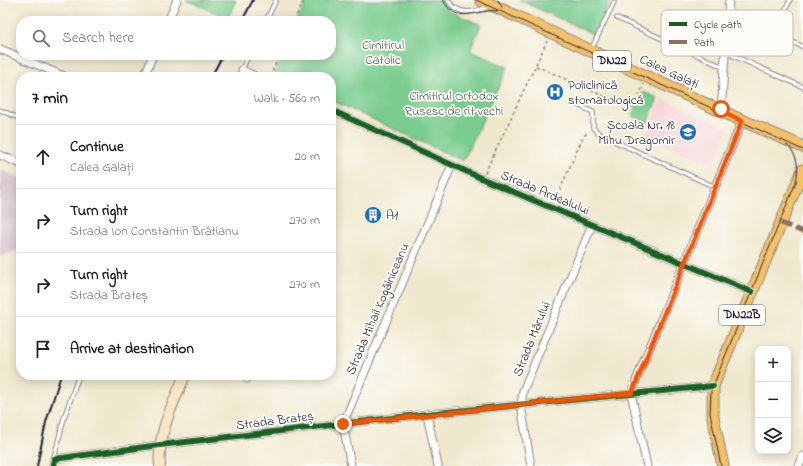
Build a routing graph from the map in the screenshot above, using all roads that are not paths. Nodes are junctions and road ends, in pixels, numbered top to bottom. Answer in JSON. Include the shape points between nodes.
{"nodes":[{"id":1,"x":276,"y":0,"type":"edge"},
{"id":2,"x":448,"y":0,"type":"edge"},
{"id":3,"x":481,"y":0,"type":"edge"},
{"id":4,"x":729,"y":0,"type":"edge"},
{"id":5,"x":790,"y":0,"type":"edge"},
{"id":6,"x":174,"y":1,"type":"edge"},
{"id":7,"x":614,"y":2,"type":"dead end"},
{"id":8,"x":492,"y":3,"type":"edge"},
{"id":9,"x":728,"y":10,"type":"edge"},
{"id":10,"x":785,"y":10,"type":"edge"},
{"id":11,"x":170,"y":16,"type":"edge"},
{"id":12,"x":268,"y":16,"type":"edge"},
{"id":13,"x":617,"y":18,"type":"dead end"},
{"id":14,"x":661,"y":39,"type":"edge"},
{"id":15,"x":793,"y":42,"type":"edge"},
{"id":16,"x":803,"y":47,"type":"edge"},
{"id":17,"x":0,"y":50,"type":"edge"},
{"id":18,"x":591,"y":51,"type":"junction"},
{"id":19,"x":698,"y":56,"type":"edge"},
{"id":20,"x":724,"y":56,"type":"edge"},
{"id":21,"x":738,"y":56,"type":"edge"},
{"id":22,"x":16,"y":57,"type":"edge"},
{"id":23,"x":24,"y":60,"type":"edge"},
{"id":24,"x":151,"y":60,"type":"edge"},
{"id":25,"x":247,"y":60,"type":"edge"},
{"id":26,"x":723,"y":68,"type":"junction"},
{"id":27,"x":54,"y":72,"type":"edge"},
{"id":28,"x":146,"y":72,"type":"edge"},
{"id":29,"x":241,"y":72,"type":"edge"},
{"id":30,"x":803,"y":87,"type":"edge"},
{"id":31,"x":580,"y":106,"type":"dead end"},
{"id":32,"x":0,"y":110,"type":"edge"},
{"id":33,"x":721,"y":111,"type":"junction"},
{"id":34,"x":336,"y":112,"type":"edge"},
{"id":35,"x":16,"y":117,"type":"edge"},
{"id":36,"x":742,"y":121,"type":"junction"},
{"id":37,"x":803,"y":147,"type":"edge"},
{"id":38,"x":0,"y":155,"type":"edge"},
{"id":39,"x":16,"y":162,"type":"edge"},
{"id":40,"x":452,"y":165,"type":"junction"},
{"id":41,"x":803,"y":170,"type":"edge"},
{"id":42,"x":715,"y":187,"type":"junction"},
{"id":43,"x":592,"y":225,"type":"junction"},
{"id":44,"x":683,"y":263,"type":"junction"},
{"id":45,"x":752,"y":292,"type":"junction"},
{"id":46,"x":77,"y":380,"type":"edge"},
{"id":47,"x":183,"y":380,"type":"edge"},
{"id":48,"x":713,"y":386,"type":"junction"},
{"id":49,"x":632,"y":393,"type":"junction"},
{"id":50,"x":521,"y":405,"type":"junction"},
{"id":51,"x":427,"y":414,"type":"junction"},
{"id":52,"x":343,"y":424,"type":"junction"},
{"id":53,"x":160,"y":445,"type":"junction"},
{"id":54,"x":803,"y":456,"type":"edge"},
{"id":55,"x":53,"y":463,"type":"edge"},
{"id":56,"x":160,"y":466,"type":"edge"},
{"id":57,"x":351,"y":466,"type":"edge"},
{"id":58,"x":438,"y":466,"type":"edge"},
{"id":59,"x":531,"y":466,"type":"edge"},
{"id":60,"x":647,"y":466,"type":"edge"},
{"id":61,"x":723,"y":466,"type":"edge"},
{"id":62,"x":799,"y":466,"type":"edge"}],
"edges":[{"from":1,"to":12,"type":"lane"},
{"from":2,"to":8,"type":"lane","via":[[453,7],[462,12],[474,11]]},
{"from":3,"to":8,"type":"main road","name":"Calea Galați","number":"DN22"},
{"from":4,"to":9,"type":"street"},
{"from":5,"to":10,"type":"lane"},
{"from":6,"to":11,"type":"street"},
{"from":7,"to":18,"type":"lane"},
{"from":8,"to":18,"type":"main road","name":"Calea Galați","number":"DN22"},
{"from":13,"to":14,"type":"lane"},
{"from":15,"to":16,"type":"lane"},
{"from":17,"to":22,"type":"street"},
{"from":18,"to":33,"type":"main road","name":"Calea Galați","number":"DN22"},
{"from":19,"to":26,"type":"lane"},
{"from":20,"to":26,"type":"street"},
{"from":21,"to":30,"type":"lane"},
{"from":23,"to":27,"type":"street"},
{"from":24,"to":28,"type":"street"},
{"from":25,"to":29,"type":"lane"},
{"from":26,"to":33,"type":"street"},
{"from":31,"to":42,"type":"lane","via":[[593,112],[593,128],[601,135]]},
{"from":32,"to":35,"type":"lane"},
{"from":33,"to":36,"type":"main road","name":"Calea Galați","number":"DN22"},
{"from":34,"to":40,"type":"street","name":"Strada Ardealului"},
{"from":36,"to":37,"type":"main road","name":"Calea Galați","number":"DN22"},
{"from":36,"to":42,"type":"street"},
{"from":38,"to":39,"type":"street"},
{"from":40,"to":43,"type":"street","name":"Strada Ardealului"},
{"from":40,"to":52,"type":"street","name":"Strada Mihail Kogălniceanu"},
{"from":41,"to":45,"type":"main road","number":"DN22B"},
{"from":42,"to":44,"type":"street"},
{"from":43,"to":44,"type":"street","name":"Strada Ardealului"},
{"from":43,"to":50,"type":"street","name":"Strada Mărului","via":[[523,391]]},
{"from":44,"to":45,"type":"street","name":"Strada Ardealului"},
{"from":44,"to":49,"type":"street"},
{"from":45,"to":48,"type":"main road","number":"DN22B"},
{"from":46,"to":55,"type":"lane","via":[[64,418]]},
{"from":47,"to":53,"type":"street"},
{"from":48,"to":49,"type":"street","name":"Strada Brateș"},
{"from":48,"to":61,"type":"main road","number":"DN22B","via":[[712,417]]},
{"from":49,"to":50,"type":"street","name":"Strada Brateș"},
{"from":49,"to":60,"type":"street"},
{"from":50,"to":51,"type":"street","name":"Strada Brateș"},
{"from":50,"to":59,"type":"street","name":"Strada Mărului"},
{"from":51,"to":52,"type":"street","name":"Strada Brateș"},
{"from":51,"to":58,"type":"street"},
{"from":52,"to":53,"type":"street","name":"Strada Brateș"},
{"from":52,"to":57,"type":"street"},
{"from":53,"to":55,"type":"street","name":"Strada Brateș"},
{"from":53,"to":56,"type":"street"},
{"from":54,"to":62,"type":"street"}]}
